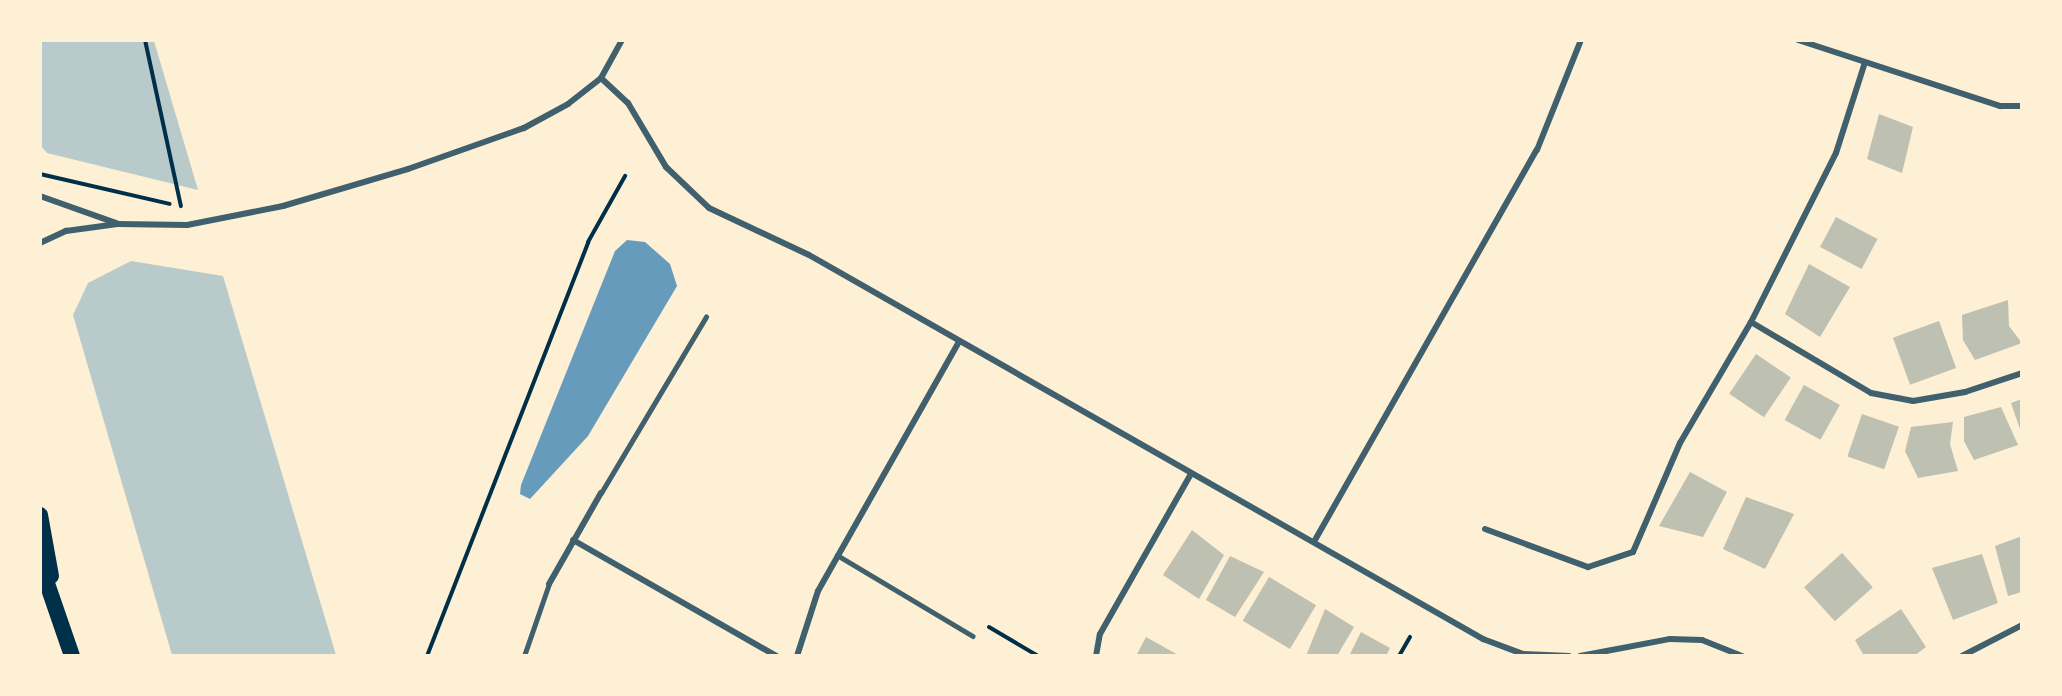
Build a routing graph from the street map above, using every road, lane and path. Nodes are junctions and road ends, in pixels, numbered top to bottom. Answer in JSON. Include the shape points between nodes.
{"nodes":[{"id":1,"x":146,"y":40,"type":"edge"},
{"id":2,"x":622,"y":40,"type":"edge"},
{"id":3,"x":1581,"y":40,"type":"edge"},
{"id":4,"x":1798,"y":40,"type":"edge"},
{"id":5,"x":1864,"y":65,"type":"junction"},
{"id":6,"x":601,"y":78,"type":"junction"},
{"id":7,"x":2022,"y":106,"type":"edge"},
{"id":8,"x":40,"y":174,"type":"edge"},
{"id":9,"x":625,"y":176,"type":"dead end"},
{"id":10,"x":40,"y":196,"type":"edge"},
{"id":11,"x":180,"y":206,"type":"junction"},
{"id":12,"x":118,"y":224,"type":"junction"},
{"id":13,"x":187,"y":225,"type":"junction"},
{"id":14,"x":40,"y":243,"type":"edge"},
{"id":15,"x":706,"y":317,"type":"dead end"},
{"id":16,"x":1751,"y":322,"type":"junction"},
{"id":17,"x":959,"y":342,"type":"junction"},
{"id":18,"x":2022,"y":373,"type":"edge"},
{"id":19,"x":1191,"y":474,"type":"junction"},
{"id":20,"x":601,"y":493,"type":"joint"},
{"id":21,"x":40,"y":514,"type":"edge"},
{"id":22,"x":1485,"y":529,"type":"dead end"},
{"id":23,"x":573,"y":540,"type":"junction"},
{"id":24,"x":1315,"y":540,"type":"junction"},
{"id":25,"x":837,"y":555,"type":"junction"},
{"id":26,"x":40,"y":563,"type":"edge"},
{"id":27,"x":549,"y":584,"type":"joint"},
{"id":28,"x":56,"y":603,"type":"junction"},
{"id":29,"x":2022,"y":625,"type":"edge"},
{"id":30,"x":973,"y":636,"type":"dead end"},
{"id":31,"x":1410,"y":637,"type":"dead end"},
{"id":32,"x":72,"y":656,"type":"edge"},
{"id":33,"x":428,"y":656,"type":"edge"},
{"id":34,"x":524,"y":656,"type":"edge"},
{"id":35,"x":776,"y":656,"type":"edge"},
{"id":36,"x":797,"y":656,"type":"edge"},
{"id":37,"x":1095,"y":656,"type":"edge"},
{"id":38,"x":1399,"y":656,"type":"edge"},
{"id":39,"x":1569,"y":656,"type":"edge"},
{"id":40,"x":1580,"y":656,"type":"edge"},
{"id":41,"x":1742,"y":656,"type":"edge"},
{"id":42,"x":1962,"y":656,"type":"edge"}],
"edges":[{"from":1,"to":11,"type":"path"},
{"from":2,"to":6,"type":"street"},
{"from":3,"to":24,"type":"street","via":[[1537,150]]},
{"from":4,"to":5,"type":"street"},
{"from":5,"to":7,"type":"street","via":[[2000,106]]},
{"from":5,"to":16,"type":"street","via":[[1836,153]]},
{"from":6,"to":13,"type":"street","via":[[568,104],[503,136],[283,206]]},
{"from":6,"to":17,"type":"street","via":[[628,103],[666,167],[709,208],[809,255]]},
{"from":8,"to":11,"type":"path"},
{"from":9,"to":33,"type":"path","via":[[588,242]]},
{"from":10,"to":12,"type":"street"},
{"from":11,"to":13,"type":"path"},
{"from":12,"to":13,"type":"street"},
{"from":12,"to":14,"type":"street","via":[[66,231]]},
{"from":15,"to":20,"type":"lane"},
{"from":16,"to":18,"type":"street","via":[[1882,395],[1913,401],[1965,392]]},
{"from":16,"to":22,"type":"street","via":[[1680,443],[1634,552],[1588,567]]},
{"from":17,"to":19,"type":"street"},
{"from":17,"to":25,"type":"street"},
{"from":19,"to":24,"type":"street"},
{"from":19,"to":37,"type":"street","via":[[1100,634]]},
{"from":20,"to":23,"type":"street"},
{"from":21,"to":28,"type":"highway"},
{"from":23,"to":27,"type":"street"},
{"from":23,"to":35,"type":"street"},
{"from":24,"to":39,"type":"street","via":[[1483,639],[1523,654]]},
{"from":25,"to":30,"type":"lane"},
{"from":25,"to":36,"type":"street","via":[[814,601]]},
{"from":26,"to":28,"type":"highway"},
{"from":27,"to":34,"type":"lane"},
{"from":28,"to":32,"type":"highway"},
{"from":29,"to":42,"type":"street"},
{"from":31,"to":38,"type":"path"},
{"from":40,"to":41,"type":"street","via":[[1670,639],[1702,640]]}]}
